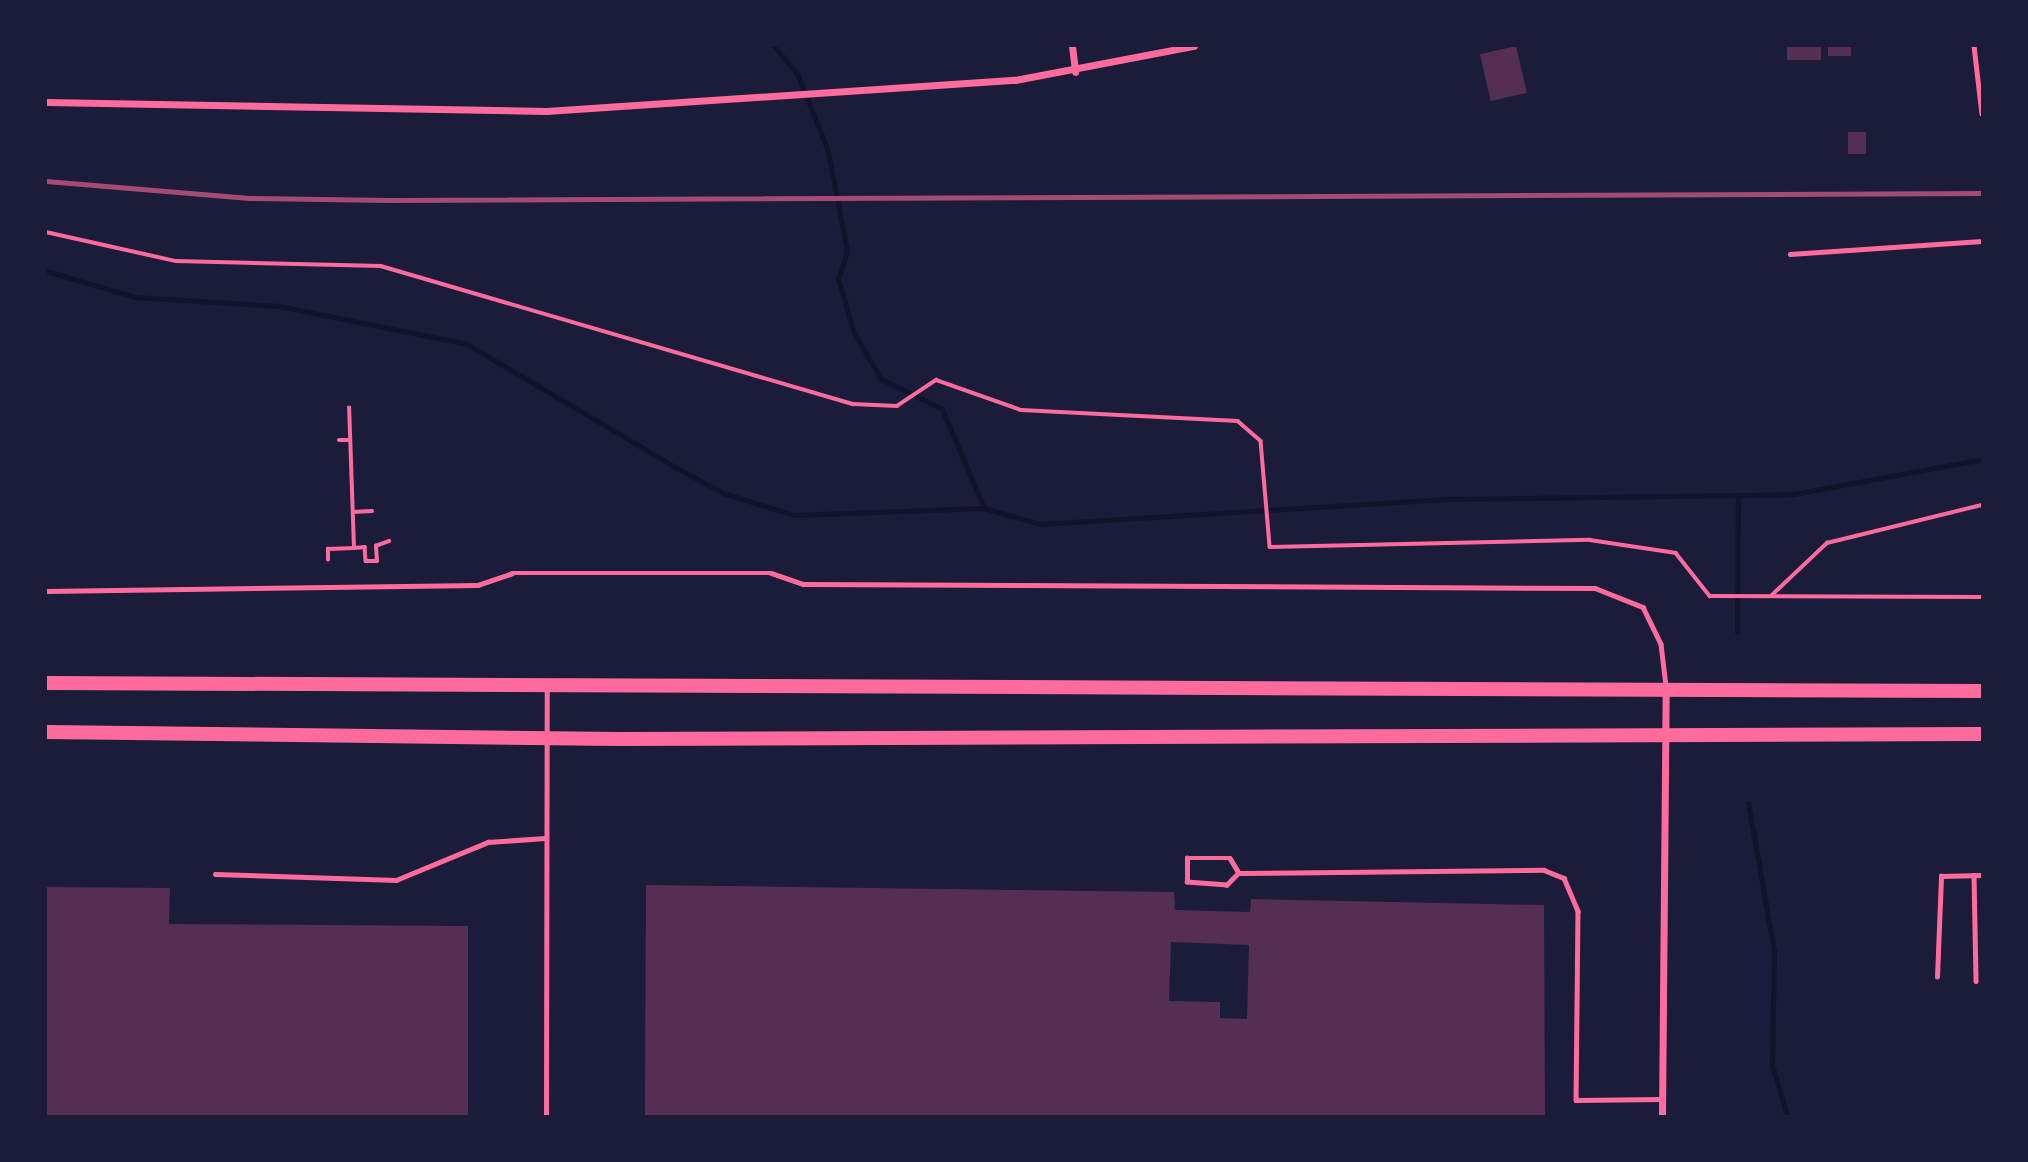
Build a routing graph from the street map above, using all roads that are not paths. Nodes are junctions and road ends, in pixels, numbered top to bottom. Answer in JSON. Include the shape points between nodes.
{"nodes":[{"id":1,"x":1072,"y":46,"type":"edge"},
{"id":2,"x":1194,"y":46,"type":"edge"},
{"id":3,"x":1974,"y":46,"type":"edge"},
{"id":4,"x":1075,"y":72,"type":"junction"},
{"id":5,"x":46,"y":102,"type":"edge"},
{"id":6,"x":1983,"y":114,"type":"edge"},
{"id":7,"x":1983,"y":241,"type":"edge"},
{"id":8,"x":1790,"y":254,"type":"dead end"},
{"id":9,"x":46,"y":591,"type":"edge"},
{"id":10,"x":46,"y":683,"type":"edge"},
{"id":11,"x":547,"y":686,"type":"junction"},
{"id":12,"x":1666,"y":691,"type":"junction"},
{"id":13,"x":1983,"y":691,"type":"edge"},
{"id":14,"x":46,"y":733,"type":"edge"},
{"id":15,"x":1983,"y":734,"type":"edge"},
{"id":16,"x":542,"y":735,"type":"junction"},
{"id":17,"x":1664,"y":736,"type":"junction"},
{"id":18,"x":545,"y":838,"type":"junction"},
{"id":19,"x":1240,"y":873,"type":"junction"},
{"id":20,"x":215,"y":874,"type":"dead end"},
{"id":21,"x":1974,"y":875,"type":"junction"},
{"id":22,"x":1983,"y":875,"type":"edge"},
{"id":23,"x":1937,"y":978,"type":"dead end"},
{"id":24,"x":1976,"y":981,"type":"dead end"},
{"id":25,"x":1662,"y":1099,"type":"junction"},
{"id":26,"x":546,"y":1116,"type":"edge"},
{"id":27,"x":1662,"y":1116,"type":"edge"}],
"edges":[{"from":1,"to":4,"type":"street"},
{"from":2,"to":4,"type":"street"},
{"from":3,"to":6,"type":"lane"},
{"from":4,"to":5,"type":"street","via":[[545,111]]},
{"from":7,"to":8,"type":"lane"},
{"from":9,"to":12,"type":"lane","via":[[452,586],[512,573],[771,573],[803,584],[1595,588],[1622,595],[1655,625]]},
{"from":10,"to":11,"type":"main road"},
{"from":11,"to":12,"type":"main road"},
{"from":11,"to":16,"type":"lane"},
{"from":12,"to":13,"type":"main road"},
{"from":12,"to":17,"type":"street"},
{"from":14,"to":16,"type":"main road"},
{"from":15,"to":17,"type":"main road"},
{"from":16,"to":17,"type":"main road"},
{"from":16,"to":18,"type":"lane"},
{"from":17,"to":25,"type":"street"},
{"from":18,"to":20,"type":"lane","via":[[469,847],[396,880]]},
{"from":18,"to":26,"type":"lane"},
{"from":19,"to":19,"type":"lane","via":[[1227,885],[1187,882],[1187,858],[1230,858]]},
{"from":19,"to":25,"type":"lane","via":[[1544,870],[1564,878],[1578,911],[1576,1100]]},
{"from":21,"to":22,"type":"lane"},
{"from":21,"to":23,"type":"lane","via":[[1941,876]]},
{"from":21,"to":24,"type":"lane"},
{"from":25,"to":27,"type":"street"}]}
